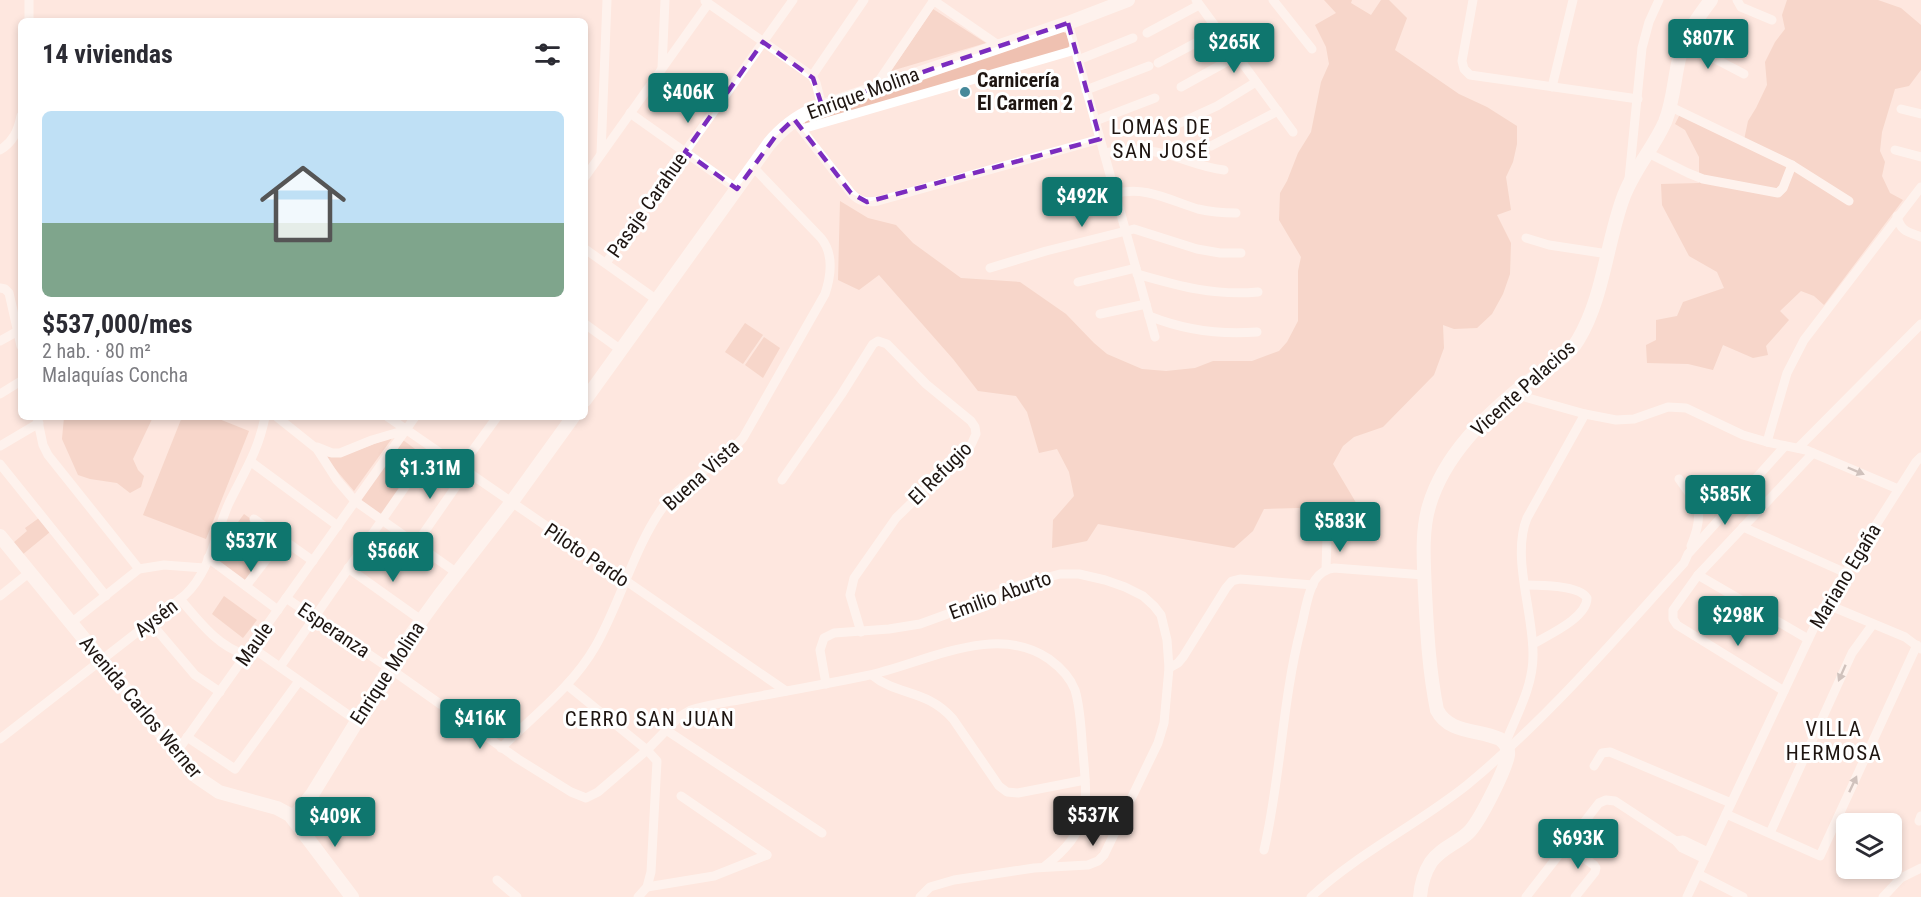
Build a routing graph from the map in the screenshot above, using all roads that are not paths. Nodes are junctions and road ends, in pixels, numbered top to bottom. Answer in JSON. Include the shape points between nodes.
{"nodes":[{"id":1,"x":29,"y":0,"type":"edge"},
{"id":2,"x":607,"y":0,"type":"edge"},
{"id":3,"x":665,"y":0,"type":"edge"},
{"id":4,"x":793,"y":0,"type":"edge"},
{"id":5,"x":864,"y":0,"type":"edge"},
{"id":6,"x":934,"y":0,"type":"edge"},
{"id":7,"x":1128,"y":0,"type":"edge"},
{"id":8,"x":1272,"y":0,"type":"edge"},
{"id":9,"x":1473,"y":0,"type":"edge"},
{"id":10,"x":1573,"y":0,"type":"edge"},
{"id":11,"x":1659,"y":0,"type":"edge"},
{"id":12,"x":1711,"y":0,"type":"edge"},
{"id":13,"x":1737,"y":0,"type":"edge"},
{"id":14,"x":706,"y":2,"type":"edge"},
{"id":15,"x":1198,"y":3,"type":"edge"},
{"id":16,"x":29,"y":18,"type":"edge"},
{"id":17,"x":1772,"y":20,"type":"dead end"},
{"id":18,"x":1068,"y":23,"type":"junction"},
{"id":19,"x":1218,"y":31,"type":"junction"},
{"id":20,"x":1147,"y":33,"type":"dead end"},
{"id":21,"x":1133,"y":38,"type":"dead end"},
{"id":22,"x":763,"y":42,"type":"junction"},
{"id":23,"x":1685,"y":43,"type":"junction"},
{"id":24,"x":998,"y":45,"type":"junction"},
{"id":25,"x":1312,"y":49,"type":"dead end"},
{"id":26,"x":1075,"y":50,"type":"junction"},
{"id":27,"x":1237,"y":56,"type":"junction"},
{"id":28,"x":1078,"y":60,"type":"junction"},
{"id":29,"x":662,"y":68,"type":"junction"},
{"id":30,"x":1744,"y":74,"type":"dead end"},
{"id":31,"x":812,"y":76,"type":"junction"},
{"id":32,"x":1256,"y":82,"type":"junction"},
{"id":33,"x":1181,"y":87,"type":"dead end"},
{"id":34,"x":1552,"y":87,"type":"junction"},
{"id":35,"x":874,"y":88,"type":"junction"},
{"id":36,"x":1086,"y":90,"type":"junction"},
{"id":37,"x":1155,"y":98,"type":"dead end"},
{"id":38,"x":1638,"y":99,"type":"junction"},
{"id":39,"x":822,"y":106,"type":"junction"},
{"id":40,"x":1671,"y":106,"type":"junction"},
{"id":41,"x":1901,"y":109,"type":"dead end"},
{"id":42,"x":1278,"y":111,"type":"junction"},
{"id":43,"x":630,"y":113,"type":"junction"},
{"id":44,"x":1921,"y":114,"type":"edge"},
{"id":45,"x":1095,"y":121,"type":"junction"},
{"id":46,"x":798,"y":124,"type":"junction"},
{"id":47,"x":18,"y":126,"type":"edge"},
{"id":48,"x":1171,"y":127,"type":"dead end"},
{"id":49,"x":1293,"y":132,"type":"dead end"},
{"id":50,"x":1100,"y":139,"type":"junction"},
{"id":51,"x":1211,"y":146,"type":"dead end"},
{"id":52,"x":0,"y":150,"type":"edge"},
{"id":53,"x":1895,"y":150,"type":"dead end"},
{"id":54,"x":685,"y":152,"type":"junction"},
{"id":55,"x":1104,"y":153,"type":"junction"},
{"id":56,"x":1648,"y":153,"type":"junction"},
{"id":57,"x":601,"y":154,"type":"junction"},
{"id":58,"x":1921,"y":157,"type":"edge"},
{"id":59,"x":1792,"y":165,"type":"junction"},
{"id":60,"x":753,"y":167,"type":"junction"},
{"id":61,"x":1224,"y":170,"type":"dead end"},
{"id":62,"x":588,"y":173,"type":"edge"},
{"id":63,"x":1628,"y":187,"type":"junction"},
{"id":64,"x":1921,"y":187,"type":"edge"},
{"id":65,"x":737,"y":189,"type":"junction"},
{"id":66,"x":1115,"y":194,"type":"junction"},
{"id":67,"x":1849,"y":201,"type":"dead end"},
{"id":68,"x":1236,"y":213,"type":"dead end"},
{"id":69,"x":1897,"y":216,"type":"junction"},
{"id":70,"x":1125,"y":230,"type":"junction"},
{"id":71,"x":1921,"y":237,"type":"edge"},
{"id":72,"x":1526,"y":238,"type":"dead end"},
{"id":73,"x":588,"y":251,"type":"edge"},
{"id":74,"x":1241,"y":253,"type":"dead end"},
{"id":75,"x":1608,"y":254,"type":"junction"},
{"id":76,"x":606,"y":264,"type":"junction"},
{"id":77,"x":990,"y":268,"type":"dead end"},
{"id":78,"x":1136,"y":271,"type":"junction"},
{"id":79,"x":1078,"y":282,"type":"dead end"},
{"id":80,"x":2,"y":289,"type":"edge"},
{"id":81,"x":1258,"y":292,"type":"dead end"},
{"id":82,"x":657,"y":300,"type":"junction"},
{"id":83,"x":1146,"y":304,"type":"junction"},
{"id":84,"x":1100,"y":315,"type":"dead end"},
{"id":85,"x":1149,"y":316,"type":"junction"},
{"id":86,"x":1921,"y":324,"type":"edge"},
{"id":87,"x":588,"y":326,"type":"edge"},
{"id":88,"x":18,"y":331,"type":"joint"},
{"id":89,"x":1257,"y":332,"type":"dead end"},
{"id":90,"x":1155,"y":337,"type":"dead end"},
{"id":91,"x":0,"y":341,"type":"edge"},
{"id":92,"x":621,"y":350,"type":"junction"},
{"id":93,"x":18,"y":383,"type":"edge"},
{"id":94,"x":0,"y":394,"type":"edge"},
{"id":95,"x":588,"y":394,"type":"edge"},
{"id":96,"x":1514,"y":394,"type":"junction"},
{"id":97,"x":1585,"y":414,"type":"junction"},
{"id":98,"x":38,"y":420,"type":"edge"},
{"id":99,"x":263,"y":420,"type":"edge"},
{"id":100,"x":282,"y":420,"type":"edge"},
{"id":101,"x":392,"y":420,"type":"edge"},
{"id":102,"x":413,"y":420,"type":"edge"},
{"id":103,"x":495,"y":420,"type":"edge"},
{"id":104,"x":571,"y":420,"type":"edge"},
{"id":105,"x":406,"y":430,"type":"junction"},
{"id":106,"x":1767,"y":442,"type":"junction"},
{"id":107,"x":312,"y":443,"type":"junction"},
{"id":108,"x":0,"y":446,"type":"edge"},
{"id":109,"x":1785,"y":446,"type":"junction"},
{"id":110,"x":432,"y":448,"type":"junction"},
{"id":111,"x":1798,"y":448,"type":"junction"},
{"id":112,"x":1813,"y":453,"type":"junction"},
{"id":113,"x":1921,"y":457,"type":"edge"},
{"id":114,"x":251,"y":462,"type":"junction"},
{"id":115,"x":0,"y":464,"type":"edge"},
{"id":116,"x":463,"y":470,"type":"junction"},
{"id":117,"x":1679,"y":479,"type":"dead end"},
{"id":118,"x":782,"y":480,"type":"dead end"},
{"id":119,"x":1898,"y":489,"type":"junction"},
{"id":120,"x":355,"y":501,"type":"junction"},
{"id":121,"x":511,"y":503,"type":"junction"},
{"id":122,"x":254,"y":519,"type":"dead end"},
{"id":123,"x":382,"y":520,"type":"junction"},
{"id":124,"x":338,"y":526,"type":"junction"},
{"id":125,"x":1743,"y":527,"type":"junction"},
{"id":126,"x":0,"y":536,"type":"edge"},
{"id":127,"x":1327,"y":537,"type":"dead end"},
{"id":128,"x":282,"y":538,"type":"junction"},
{"id":129,"x":416,"y":544,"type":"junction"},
{"id":130,"x":1688,"y":554,"type":"junction"},
{"id":131,"x":208,"y":558,"type":"junction"},
{"id":132,"x":313,"y":561,"type":"junction"},
{"id":133,"x":204,"y":568,"type":"junction"},
{"id":134,"x":348,"y":568,"type":"junction"},
{"id":135,"x":139,"y":569,"type":"junction"},
{"id":136,"x":1326,"y":570,"type":"junction"},
{"id":137,"x":30,"y":572,"type":"junction"},
{"id":138,"x":457,"y":573,"type":"junction"},
{"id":139,"x":1846,"y":573,"type":"junction"},
{"id":140,"x":1424,"y":575,"type":"junction"},
{"id":141,"x":1698,"y":575,"type":"junction"},
{"id":142,"x":626,"y":581,"type":"junction"},
{"id":143,"x":1313,"y":585,"type":"junction"},
{"id":144,"x":1525,"y":585,"type":"junction"},
{"id":145,"x":246,"y":586,"type":"junction"},
{"id":146,"x":0,"y":596,"type":"edge"},
{"id":147,"x":106,"y":596,"type":"junction"},
{"id":148,"x":286,"y":598,"type":"junction"},
{"id":149,"x":180,"y":599,"type":"junction"},
{"id":150,"x":1826,"y":604,"type":"junction"},
{"id":151,"x":278,"y":610,"type":"junction"},
{"id":152,"x":314,"y":617,"type":"junction"},
{"id":153,"x":421,"y":620,"type":"junction"},
{"id":154,"x":150,"y":622,"type":"junction"},
{"id":155,"x":71,"y":623,"type":"junction"},
{"id":156,"x":1873,"y":624,"type":"junction"},
{"id":157,"x":861,"y":632,"type":"junction"},
{"id":158,"x":1808,"y":639,"type":"junction"},
{"id":159,"x":1533,"y":644,"type":"junction"},
{"id":160,"x":1919,"y":647,"type":"edge"},
{"id":161,"x":249,"y":651,"type":"junction"},
{"id":162,"x":101,"y":660,"type":"junction"},
{"id":163,"x":280,"y":667,"type":"junction"},
{"id":164,"x":389,"y":668,"type":"junction"},
{"id":165,"x":1169,"y":668,"type":"junction"},
{"id":166,"x":872,"y":675,"type":"junction"},
{"id":167,"x":299,"y":681,"type":"junction"},
{"id":168,"x":826,"y":684,"type":"junction"},
{"id":169,"x":567,"y":685,"type":"junction"},
{"id":170,"x":786,"y":691,"type":"junction"},
{"id":171,"x":1784,"y":691,"type":"junction"},
{"id":172,"x":220,"y":692,"type":"junction"},
{"id":173,"x":357,"y":721,"type":"junction"},
{"id":174,"x":666,"y":730,"type":"junction"},
{"id":175,"x":187,"y":738,"type":"junction"},
{"id":176,"x":0,"y":739,"type":"edge"},
{"id":177,"x":1506,"y":746,"type":"junction"},
{"id":178,"x":501,"y":748,"type":"junction"},
{"id":179,"x":647,"y":750,"type":"junction"},
{"id":180,"x":176,"y":753,"type":"junction"},
{"id":181,"x":1594,"y":766,"type":"dead end"},
{"id":182,"x":1085,"y":780,"type":"junction"},
{"id":183,"x":681,"y":796,"type":"dead end"},
{"id":184,"x":1731,"y":803,"type":"junction"},
{"id":185,"x":1726,"y":814,"type":"junction"},
{"id":186,"x":293,"y":818,"type":"junction"},
{"id":187,"x":822,"y":833,"type":"dead end"},
{"id":188,"x":1770,"y":833,"type":"junction"},
{"id":189,"x":1566,"y":845,"type":"junction"},
{"id":190,"x":1264,"y":850,"type":"dead end"},
{"id":191,"x":1706,"y":856,"type":"junction"},
{"id":192,"x":1045,"y":866,"type":"junction"},
{"id":193,"x":1921,"y":868,"type":"edge"},
{"id":194,"x":1698,"y":874,"type":"junction"},
{"id":195,"x":497,"y":880,"type":"dead end"},
{"id":196,"x":1422,"y":882,"type":"junction"},
{"id":197,"x":647,"y":887,"type":"junction"},
{"id":198,"x":352,"y":897,"type":"edge"},
{"id":199,"x":517,"y":897,"type":"edge"},
{"id":200,"x":638,"y":897,"type":"edge"},
{"id":201,"x":920,"y":897,"type":"edge"},
{"id":202,"x":1311,"y":897,"type":"edge"},
{"id":203,"x":1414,"y":897,"type":"edge"},
{"id":204,"x":1420,"y":897,"type":"edge"},
{"id":205,"x":1526,"y":897,"type":"edge"},
{"id":206,"x":1575,"y":897,"type":"edge"},
{"id":207,"x":1687,"y":897,"type":"edge"},
{"id":208,"x":1743,"y":897,"type":"edge"},
{"id":209,"x":1883,"y":897,"type":"edge"}],
"edges":[{"from":1,"to":16,"type":"street"},
{"from":2,"to":57,"type":"street"},
{"from":3,"to":29,"type":"street"},
{"from":4,"to":22,"type":"street","name":"Pasaje Carahue"},
{"from":5,"to":31,"type":"street"},
{"from":6,"to":24,"type":"street"},
{"from":6,"to":35,"type":"street"},
{"from":7,"to":18,"type":"main road","name":"Enrique Molina"},
{"from":8,"to":25,"type":"street"},
{"from":9,"to":34,"type":"street","via":[[1462,61],[1467,72]]},
{"from":10,"to":34,"type":"street"},
{"from":11,"to":38,"type":"street","via":[[1644,39]]},
{"from":12,"to":23,"type":"main road","name":"Vicente Palacios"},
{"from":13,"to":17,"type":"street","via":[[1742,7]]},
{"from":14,"to":22,"type":"street"},
{"from":14,"to":29,"type":"street"},
{"from":15,"to":19,"type":"street"},
{"from":15,"to":20,"type":"street"},
{"from":18,"to":24,"type":"main road","name":"Enrique Molina"},
{"from":18,"to":26,"type":"street"},
{"from":19,"to":27,"type":"street"},
{"from":19,"to":36,"type":"street","via":[[1153,65]]},
{"from":21,"to":28,"type":"street"},
{"from":22,"to":31,"type":"street"},
{"from":22,"to":54,"type":"street","name":"Pasaje Carahue"},
{"from":23,"to":30,"type":"street"},
{"from":23,"to":40,"type":"main road","name":"Vicente Palacios"},
{"from":24,"to":35,"type":"main road","name":"Enrique Molina"},
{"from":26,"to":28,"type":"street"},
{"from":26,"to":46,"type":"street","name":"Enrique Molina"},
{"from":27,"to":32,"type":"street"},
{"from":27,"to":33,"type":"street"},
{"from":28,"to":36,"type":"street"},
{"from":29,"to":43,"type":"street"},
{"from":31,"to":39,"type":"street"},
{"from":32,"to":42,"type":"street"},
{"from":32,"to":48,"type":"street"},
{"from":34,"to":38,"type":"street"},
{"from":35,"to":39,"type":"main road","name":"Enrique Molina"},
{"from":36,"to":45,"type":"street"},
{"from":37,"to":45,"type":"street"},
{"from":38,"to":63,"type":"street"},
{"from":39,"to":46,"type":"main road","name":"Enrique Molina"},
{"from":40,"to":56,"type":"main road","name":"Vicente Palacios"},
{"from":40,"to":59,"type":"street"},
{"from":41,"to":44,"type":"street"},
{"from":42,"to":49,"type":"street"},
{"from":42,"to":51,"type":"street"},
{"from":43,"to":54,"type":"street"},
{"from":43,"to":57,"type":"street"},
{"from":45,"to":50,"type":"street"},
{"from":46,"to":50,"type":"street","via":[[853,196],[863,202]]},
{"from":46,"to":60,"type":"main road","name":"Enrique Molina","via":[[775,137]]},
{"from":47,"to":52,"type":"street","via":[[10,143]]},
{"from":50,"to":55,"type":"street"},
{"from":53,"to":58,"type":"street"},
{"from":54,"to":65,"type":"street"},
{"from":54,"to":76,"type":"street","name":"Pasaje Carahue"},
{"from":55,"to":61,"type":"street","via":[[1146,150]]},
{"from":55,"to":66,"type":"street"},
{"from":56,"to":59,"type":"street","via":[[1703,179],[1778,193]]},
{"from":56,"to":63,"type":"main road","name":"Vicente Palacios"},
{"from":57,"to":62,"type":"street"},
{"from":59,"to":67,"type":"street"},
{"from":60,"to":65,"type":"main road","name":"Enrique Molina"},
{"from":60,"to":142,"type":"street","name":"Buena Vista","via":[[824,243],[830,258],[827,290],[743,438],[666,502]]},
{"from":63,"to":75,"type":"main road","name":"Vicente Palacios"},
{"from":64,"to":69,"type":"street"},
{"from":65,"to":82,"type":"main road","name":"Enrique Molina"},
{"from":66,"to":68,"type":"street","via":[[1142,192],[1209,211]]},
{"from":66,"to":70,"type":"street"},
{"from":69,"to":71,"type":"street","via":[[1904,231]]},
{"from":69,"to":106,"type":"street","via":[[1798,351]]},
{"from":70,"to":74,"type":"street","via":[[1139,230],[1197,249]]},
{"from":70,"to":77,"type":"street"},
{"from":70,"to":78,"type":"street"},
{"from":72,"to":75,"type":"street"},
{"from":73,"to":76,"type":"street"},
{"from":75,"to":96,"type":"main road","name":"Vicente Palacios","via":[[1593,306],[1576,343],[1565,356]]},
{"from":76,"to":82,"type":"street"},
{"from":78,"to":79,"type":"street"},
{"from":78,"to":81,"type":"street","via":[[1207,292]]},
{"from":78,"to":83,"type":"street"},
{"from":80,"to":88,"type":"street","via":[[9,292]]},
{"from":82,"to":92,"type":"main road","name":"Enrique Molina"},
{"from":83,"to":84,"type":"street"},
{"from":83,"to":85,"type":"street"},
{"from":85,"to":89,"type":"street","via":[[1202,331]]},
{"from":85,"to":90,"type":"street"},
{"from":86,"to":111,"type":"street"},
{"from":87,"to":92,"type":"street"},
{"from":88,"to":91,"type":"street"},
{"from":92,"to":95,"type":"main road","name":"Enrique Molina"},
{"from":93,"to":94,"type":"street"},
{"from":96,"to":97,"type":"street"},
{"from":96,"to":140,"type":"main road","name":"Vicente Palacios","via":[[1465,441],[1437,486],[1425,524]]},
{"from":97,"to":106,"type":"street","via":[[1626,420],[1680,407]]},
{"from":97,"to":144,"type":"street","via":[[1525,524]]},
{"from":98,"to":108,"type":"street"},
{"from":98,"to":135,"type":"street","via":[[48,455]]},
{"from":99,"to":114,"type":"street","name":"Aysén"},
{"from":100,"to":107,"type":"street"},
{"from":101,"to":105,"type":"street","name":"Piloto Pardo"},
{"from":102,"to":105,"type":"street","name":"Maule"},
{"from":103,"to":116,"type":"street"},
{"from":104,"to":121,"type":"main road","name":"Enrique Molina"},
{"from":105,"to":107,"type":"street","via":[[340,453],[328,452]]},
{"from":105,"to":110,"type":"street","name":"Piloto Pardo"},
{"from":105,"to":120,"type":"street","name":"Maule"},
{"from":106,"to":109,"type":"street"},
{"from":107,"to":120,"type":"street"},
{"from":109,"to":111,"type":"street"},
{"from":109,"to":130,"type":"street"},
{"from":110,"to":116,"type":"street","name":"Piloto Pardo"},
{"from":110,"to":123,"type":"street"},
{"from":111,"to":112,"type":"street"},
{"from":112,"to":119,"type":"street","one_way":true},
{"from":112,"to":125,"type":"street"},
{"from":113,"to":119,"type":"street","name":"Mariano Egaña"},
{"from":114,"to":124,"type":"street"},
{"from":114,"to":131,"type":"street","name":"Aysén","via":[[230,501]]},
{"from":115,"to":147,"type":"street"},
{"from":116,"to":121,"type":"street","name":"Piloto Pardo"},
{"from":116,"to":129,"type":"street"},
{"from":117,"to":130,"type":"street","via":[[1700,516]]},
{"from":118,"to":157,"type":"street","name":"El Refugio","via":[[878,341],[887,344],[975,427],[972,445],[896,518],[854,578],[850,595]]},
{"from":119,"to":139,"type":"street","name":"Mariano Egaña"},
{"from":120,"to":123,"type":"street"},
{"from":120,"to":124,"type":"street","name":"Maule"},
{"from":121,"to":138,"type":"main road","name":"Enrique Molina"},
{"from":121,"to":142,"type":"street","name":"Piloto Pardo"},
{"from":122,"to":128,"type":"street"},
{"from":123,"to":129,"type":"street"},
{"from":123,"to":134,"type":"street"},
{"from":124,"to":132,"type":"street","name":"Maule"},
{"from":125,"to":139,"type":"street"},
{"from":125,"to":141,"type":"street"},
{"from":126,"to":137,"type":"main road","name":"Avenida Carlos Werner"},
{"from":127,"to":136,"type":"street"},
{"from":128,"to":132,"type":"street"},
{"from":128,"to":145,"type":"street"},
{"from":129,"to":138,"type":"street"},
{"from":130,"to":177,"type":"street","via":[[1566,693]]},
{"from":131,"to":133,"type":"street","name":"Aysén"},
{"from":131,"to":145,"type":"street","name":"Esperanza"},
{"from":132,"to":148,"type":"street","name":"Maule"},
{"from":133,"to":135,"type":"street","via":[[164,565]]},
{"from":133,"to":149,"type":"street","name":"Aysén","via":[[194,586]]},
{"from":134,"to":152,"type":"street"},
{"from":134,"to":153,"type":"street"},
{"from":135,"to":147,"type":"street"},
{"from":136,"to":140,"type":"street","via":[[1339,567]]},
{"from":136,"to":143,"type":"street"},
{"from":137,"to":146,"type":"street"},
{"from":137,"to":155,"type":"main road","name":"Avenida Carlos Werner"},
{"from":138,"to":153,"type":"main road","name":"Enrique Molina"},
{"from":139,"to":150,"type":"street","name":"Mariano Egaña"},
{"from":140,"to":177,"type":"main road","name":"Vicente Palacios","via":[[1437,710],[1450,724],[1497,737]]},
{"from":141,"to":158,"type":"street"},
{"from":141,"to":171,"type":"street","via":[[1674,608],[1672,617],[1677,625]]},
{"from":142,"to":169,"type":"street","name":"Buena Vista","via":[[594,648]]},
{"from":142,"to":170,"type":"street","name":"Piloto Pardo"},
{"from":143,"to":165,"type":"street","via":[[1232,581],[1183,657]]},
{"from":143,"to":190,"type":"street","via":[[1289,682]]},
{"from":144,"to":159,"type":"street"},
{"from":144,"to":159,"type":"street","via":[[1579,591],[1587,598],[1587,605],[1578,616]]},
{"from":145,"to":151,"type":"street","name":"Esperanza"},
{"from":147,"to":155,"type":"street"},
{"from":148,"to":151,"type":"street","name":"Maule"},
{"from":148,"to":152,"type":"street","name":"Esperanza"},
{"from":149,"to":154,"type":"street","name":"Aysén"},
{"from":149,"to":161,"type":"street","via":[[218,641],[232,649]]},
{"from":150,"to":156,"type":"street"},
{"from":150,"to":158,"type":"street","name":"Mariano Egaña"},
{"from":151,"to":161,"type":"street","name":"Maule"},
{"from":152,"to":163,"type":"street"},
{"from":152,"to":164,"type":"street","name":"Esperanza"},
{"from":153,"to":164,"type":"main road","name":"Enrique Molina"},
{"from":154,"to":162,"type":"street","name":"Aysén"},
{"from":154,"to":172,"type":"street","via":[[195,675]]},
{"from":155,"to":162,"type":"main road","name":"Avenida Carlos Werner"},
{"from":156,"to":160,"type":"street"},
{"from":156,"to":188,"type":"street","one_way":true,"via":[[1851,653]]},
{"from":157,"to":165,"type":"street","name":"Emilio Aburto","via":[[920,624],[1029,581],[1079,574],[1125,587],[1155,606],[1166,632]]},
{"from":157,"to":168,"type":"street","name":"Emilio Aburto","via":[[834,633],[822,641],[820,654]]},
{"from":158,"to":171,"type":"street","name":"Mariano Egaña"},
{"from":159,"to":177,"type":"street","via":[[1529,681]]},
{"from":188,"to":160,"type":"street","one_way":true,"via":[[1820,856]]},
{"from":161,"to":163,"type":"street"},
{"from":161,"to":172,"type":"street","name":"Maule"},
{"from":162,"to":176,"type":"street","name":"Aysén"},
{"from":162,"to":180,"type":"main road","name":"Avenida Carlos Werner"},
{"from":163,"to":167,"type":"street"},
{"from":164,"to":173,"type":"main road","name":"Enrique Molina"},
{"from":164,"to":178,"type":"street","name":"Esperanza"},
{"from":165,"to":192,"type":"street","name":"Emilio Aburto","via":[[1162,733],[1107,852],[1088,865]]},
{"from":166,"to":168,"type":"street"},
{"from":166,"to":182,"type":"street","via":[[944,709],[1005,791],[1018,793]]},
{"from":166,"to":182,"type":"street","via":[[971,647],[1011,645],[1040,654],[1065,674],[1074,690]]},
{"from":167,"to":173,"type":"street"},
{"from":167,"to":175,"type":"street","name":"Avenida Carlos Werner","via":[[235,769]]},
{"from":168,"to":170,"type":"street"},
{"from":169,"to":178,"type":"street","name":"Buena Vista"},
{"from":169,"to":179,"type":"street"},
{"from":170,"to":174,"type":"street","via":[[697,708],[679,717]]},
{"from":171,"to":184,"type":"street","name":"Mariano Egaña"},
{"from":172,"to":175,"type":"street","name":"Maule"},
{"from":173,"to":186,"type":"main road","name":"Enrique Molina"},
{"from":174,"to":179,"type":"street"},
{"from":174,"to":187,"type":"street"},
{"from":175,"to":180,"type":"street","name":"Maule"},
{"from":177,"to":196,"type":"main road","via":[[1508,756],[1474,826],[1438,854]]},
{"from":177,"to":202,"type":"street","via":[[1446,801],[1348,867]]},
{"from":178,"to":179,"type":"street","name":"Esperanza","via":[[586,798]]},
{"from":179,"to":197,"type":"street","via":[[657,764],[652,866]]},
{"from":180,"to":186,"type":"main road","name":"Avenida Carlos Werner","via":[[211,788],[277,808]]},
{"from":181,"to":184,"type":"street","via":[[1602,753],[1610,753]]},
{"from":182,"to":192,"type":"street","via":[[1085,809],[1079,830]]},
{"from":183,"to":197,"type":"street","via":[[767,855],[714,876]]},
{"from":184,"to":185,"type":"street","name":"Mariano Egaña"},
{"from":185,"to":188,"type":"street"},
{"from":185,"to":191,"type":"street","name":"Mariano Egaña"},
{"from":186,"to":198,"type":"main road","name":"Avenida Carlos Werner"},
{"from":189,"to":191,"type":"street","via":[[1599,803],[1606,800],[1615,801],[1682,848]]},
{"from":189,"to":205,"type":"street"},
{"from":189,"to":206,"type":"street","via":[[1596,868]]},
{"from":191,"to":194,"type":"street","name":"Mariano Egaña"},
{"from":192,"to":201,"type":"street","name":"Emilio Aburto","via":[[946,882],[930,887]]},
{"from":193,"to":209,"type":"street","via":[[1901,878]]},
{"from":194,"to":207,"type":"street","name":"Mariano Egaña"},
{"from":194,"to":208,"type":"street"},
{"from":195,"to":199,"type":"street"},
{"from":196,"to":203,"type":"main road"},
{"from":196,"to":204,"type":"main road"},
{"from":197,"to":200,"type":"street"}]}
